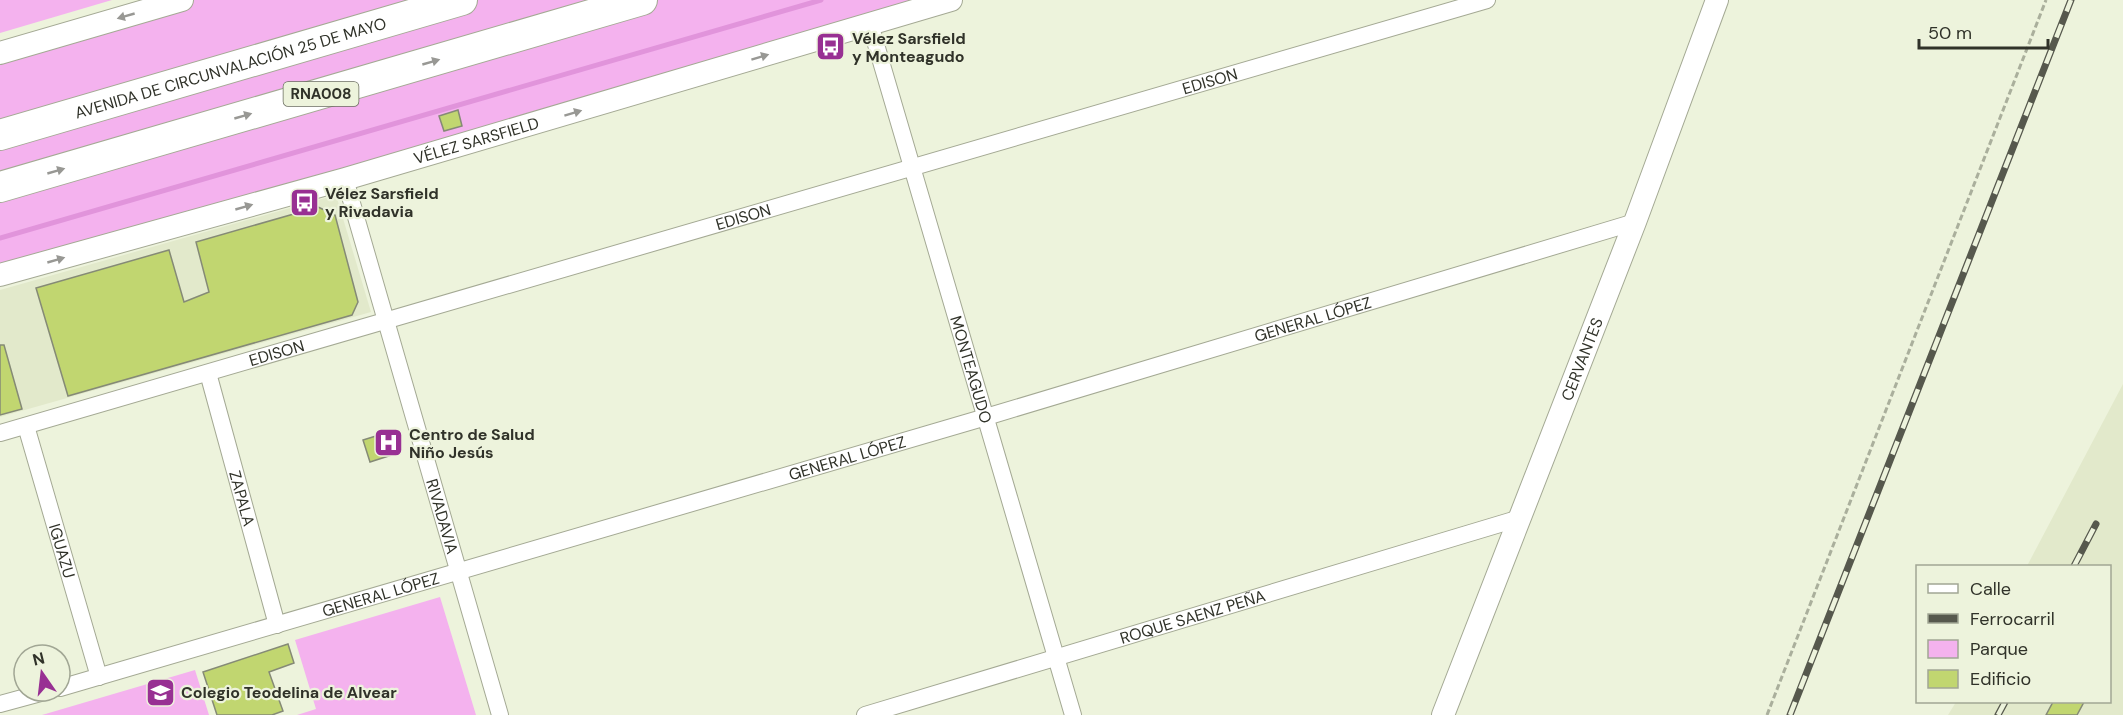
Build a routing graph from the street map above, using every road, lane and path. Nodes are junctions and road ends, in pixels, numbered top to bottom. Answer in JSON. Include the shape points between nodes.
{"nodes":[{"id":1,"x":182,"y":0,"type":"edge"},
{"id":2,"x":462,"y":0,"type":"edge"},
{"id":3,"x":642,"y":0,"type":"edge"},
{"id":4,"x":951,"y":0,"type":"edge"},
{"id":5,"x":1487,"y":0,"type":"edge"},
{"id":6,"x":1718,"y":0,"type":"edge"},
{"id":7,"x":2046,"y":0,"type":"edge"},
{"id":8,"x":870,"y":24,"type":"junction"},
{"id":9,"x":0,"y":53,"type":"edge"},
{"id":10,"x":0,"y":135,"type":"edge"},
{"id":11,"x":913,"y":167,"type":"junction"},
{"id":12,"x":345,"y":179,"type":"junction"},
{"id":13,"x":0,"y":187,"type":"edge"},
{"id":14,"x":1635,"y":222,"type":"junction"},
{"id":15,"x":0,"y":275,"type":"edge"},
{"id":16,"x":386,"y":321,"type":"junction"},
{"id":17,"x":208,"y":373,"type":"junction"},
{"id":18,"x":986,"y":417,"type":"junction"},
{"id":19,"x":26,"y":426,"type":"junction"},
{"id":20,"x":0,"y":433,"type":"edge"},
{"id":21,"x":1520,"y":519,"type":"junction"},
{"id":22,"x":458,"y":572,"type":"junction"},
{"id":23,"x":277,"y":625,"type":"junction"},
{"id":24,"x":1057,"y":658,"type":"junction"},
{"id":25,"x":99,"y":677,"type":"junction"},
{"id":26,"x":72,"y":684,"type":"edge"},
{"id":27,"x":873,"y":714,"type":"edge"},
{"id":28,"x":500,"y":715,"type":"edge"},
{"id":29,"x":1074,"y":715,"type":"edge"},
{"id":30,"x":1443,"y":715,"type":"edge"},
{"id":31,"x":1767,"y":715,"type":"edge"}],
"edges":[{"from":1,"to":9,"type":"main road","one_way":true},
{"from":2,"to":10,"type":"highway","name":"AVENIDA DE CIRCUNVALACIÓN 25 DE MAYO"},
{"from":13,"to":3,"type":"highway","number":"RNA008","one_way":true},
{"from":4,"to":8,"type":"main road","name":"VÉLEZ SARSFIELD"},
{"from":5,"to":11,"type":"street","name":"EDISON"},
{"from":6,"to":14,"type":"main road","name":"CERVANTES"},
{"from":7,"to":31,"type":"path"},
{"from":8,"to":11,"type":"street","name":"MONTEAGUDO"},
{"from":12,"to":8,"type":"main road","name":"VÉLEZ SARSFIELD","one_way":true},
{"from":11,"to":16,"type":"street","name":"EDISON"},
{"from":11,"to":18,"type":"street","name":"MONTEAGUDO"},
{"from":15,"to":12,"type":"main road","name":"VÉLEZ SARSFIELD","one_way":true},
{"from":12,"to":16,"type":"street","name":"RIVADAVIA"},
{"from":14,"to":18,"type":"street","name":"GENERAL LÓPEZ"},
{"from":14,"to":21,"type":"main road","name":"CERVANTES"},
{"from":16,"to":17,"type":"street","name":"EDISON"},
{"from":16,"to":22,"type":"street","name":"RIVADAVIA"},
{"from":17,"to":19,"type":"street","name":"EDISON"},
{"from":17,"to":23,"type":"street","name":"ZAPALA"},
{"from":18,"to":22,"type":"street","name":"GENERAL LÓPEZ"},
{"from":18,"to":24,"type":"street","name":"MONTEAGUDO"},
{"from":19,"to":20,"type":"street","name":"EDISON"},
{"from":19,"to":25,"type":"street","name":"IGUAZU"},
{"from":21,"to":24,"type":"street","name":"ROQUE SAENZ PEÑA"},
{"from":21,"to":30,"type":"main road","name":"CERVANTES"},
{"from":22,"to":23,"type":"street","name":"GENERAL LÓPEZ"},
{"from":22,"to":28,"type":"street","name":"RIVADAVIA"},
{"from":23,"to":25,"type":"street","name":"GENERAL LÓPEZ"},
{"from":24,"to":27,"type":"street","name":"ROQUE SAENZ PEÑA"},
{"from":24,"to":29,"type":"street","name":"MONTEAGUDO"},
{"from":25,"to":26,"type":"street","name":"GENERAL LÓPEZ"}]}
